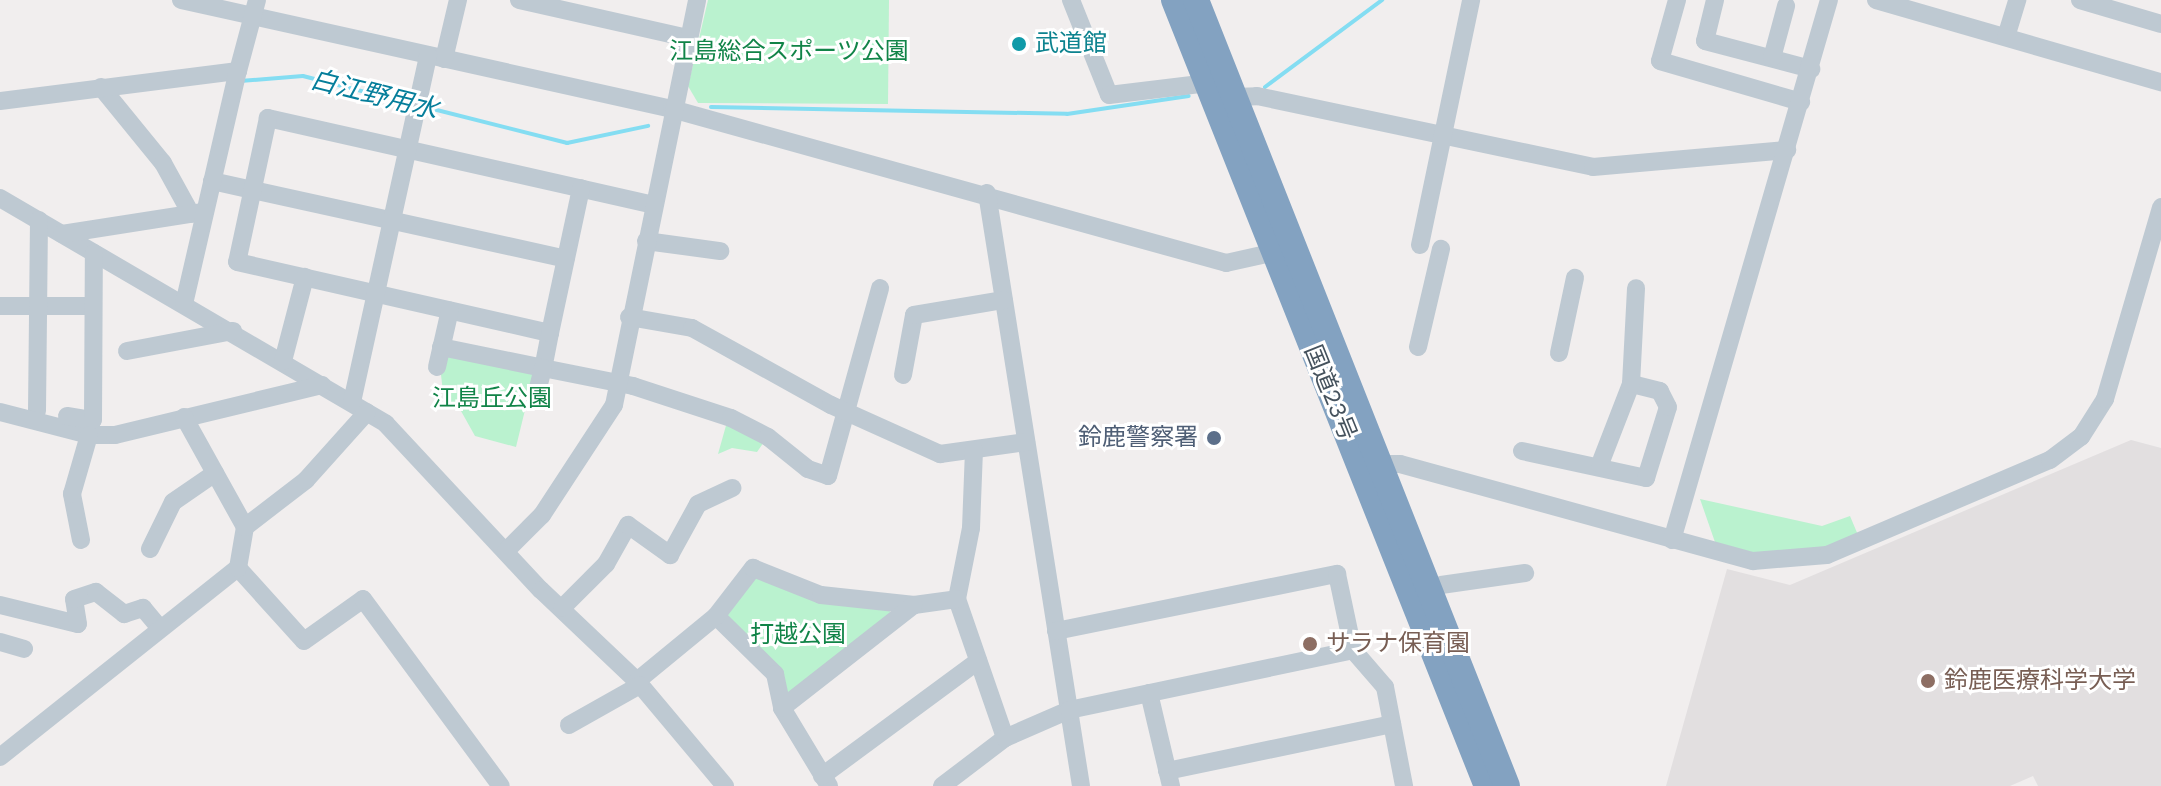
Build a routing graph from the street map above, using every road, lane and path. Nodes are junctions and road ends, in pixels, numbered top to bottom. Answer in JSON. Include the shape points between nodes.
{"nodes":[{"id":1,"x":181,"y":0,"type":"edge"},
{"id":2,"x":458,"y":0,"type":"edge"},
{"id":3,"x":519,"y":0,"type":"edge"},
{"id":4,"x":697,"y":0,"type":"edge"},
{"id":5,"x":1071,"y":0,"type":"edge"},
{"id":6,"x":1174,"y":0,"type":"edge"},
{"id":7,"x":1196,"y":0,"type":"edge"},
{"id":8,"x":1471,"y":0,"type":"edge"},
{"id":9,"x":1677,"y":0,"type":"edge"},
{"id":10,"x":1715,"y":0,"type":"edge"},
{"id":11,"x":1829,"y":0,"type":"edge"},
{"id":12,"x":1876,"y":0,"type":"edge"},
{"id":13,"x":2017,"y":0,"type":"edge"},
{"id":14,"x":2080,"y":0,"type":"edge"},
{"id":15,"x":1786,"y":6,"type":"dead end"},
{"id":16,"x":255,"y":8,"type":"edge"},
{"id":17,"x":2161,"y":24,"type":"edge"},
{"id":18,"x":2006,"y":37,"type":"junction"},
{"id":19,"x":688,"y":38,"type":"junction"},
{"id":20,"x":436,"y":57,"type":"junction"},
{"id":21,"x":1772,"y":58,"type":"junction"},
{"id":22,"x":1811,"y":69,"type":"junction"},
{"id":23,"x":237,"y":78,"type":"junction"},
{"id":24,"x":2161,"y":82,"type":"edge"},
{"id":25,"x":1208,"y":83,"type":"junction"},
{"id":26,"x":103,"y":92,"type":"junction"},
{"id":27,"x":1234,"y":97,"type":"junction"},
{"id":28,"x":0,"y":101,"type":"edge"},
{"id":29,"x":1801,"y":102,"type":"junction"},
{"id":30,"x":672,"y":109,"type":"junction"},
{"id":31,"x":1441,"y":135,"type":"junction"},
{"id":32,"x":408,"y":149,"type":"junction"},
{"id":33,"x":1787,"y":150,"type":"junction"},
{"id":34,"x":212,"y":181,"type":"junction"},
{"id":35,"x":581,"y":188,"type":"junction"},
{"id":36,"x":253,"y":190,"type":"junction"},
{"id":37,"x":987,"y":193,"type":"junction"},
{"id":38,"x":0,"y":198,"type":"edge"},
{"id":39,"x":654,"y":205,"type":"junction"},
{"id":40,"x":2161,"y":207,"type":"edge"},
{"id":41,"x":198,"y":213,"type":"junction"},
{"id":42,"x":39,"y":220,"type":"junction"},
{"id":43,"x":393,"y":221,"type":"junction"},
{"id":44,"x":62,"y":234,"type":"junction"},
{"id":45,"x":646,"y":241,"type":"junction"},
{"id":46,"x":1420,"y":245,"type":"dead end"},
{"id":47,"x":1441,"y":249,"type":"dead end"},
{"id":48,"x":1284,"y":250,"type":"junction"},
{"id":49,"x":720,"y":251,"type":"dead end"},
{"id":50,"x":94,"y":253,"type":"junction"},
{"id":51,"x":566,"y":259,"type":"junction"},
{"id":52,"x":305,"y":277,"type":"junction"},
{"id":53,"x":1575,"y":278,"type":"dead end"},
{"id":54,"x":880,"y":288,"type":"dead end"},
{"id":55,"x":1636,"y":288,"type":"dead end"},
{"id":56,"x":376,"y":293,"type":"junction"},
{"id":57,"x":1004,"y":300,"type":"junction"},
{"id":58,"x":184,"y":304,"type":"junction"},
{"id":59,"x":0,"y":306,"type":"edge"},
{"id":60,"x":38,"y":306,"type":"junction"},
{"id":61,"x":93,"y":306,"type":"junction"},
{"id":62,"x":450,"y":310,"type":"junction"},
{"id":63,"x":629,"y":317,"type":"junction"},
{"id":64,"x":233,"y":331,"type":"junction"},
{"id":65,"x":550,"y":333,"type":"junction"},
{"id":66,"x":441,"y":347,"type":"junction"},
{"id":67,"x":1418,"y":347,"type":"dead end"},
{"id":68,"x":127,"y":351,"type":"dead end"},
{"id":69,"x":1559,"y":353,"type":"dead end"},
{"id":70,"x":283,"y":361,"type":"junction"},
{"id":71,"x":437,"y":367,"type":"dead end"},
{"id":72,"x":543,"y":368,"type":"junction"},
{"id":73,"x":903,"y":375,"type":"dead end"},
{"id":74,"x":1631,"y":384,"type":"junction"},
{"id":75,"x":322,"y":385,"type":"junction"},
{"id":76,"x":617,"y":385,"type":"junction"},
{"id":77,"x":535,"y":401,"type":"dead end"},
{"id":78,"x":0,"y":405,"type":"edge"},
{"id":79,"x":359,"y":407,"type":"junction"},
{"id":80,"x":37,"y":411,"type":"junction"},
{"id":81,"x":845,"y":411,"type":"junction"},
{"id":82,"x":0,"y":412,"type":"edge"},
{"id":83,"x":184,"y":417,"type":"junction"},
{"id":84,"x":89,"y":435,"type":"junction"},
{"id":85,"x":1026,"y":442,"type":"junction"},
{"id":86,"x":974,"y":450,"type":"junction"},
{"id":87,"x":1522,"y":451,"type":"dead end"},
{"id":88,"x":1370,"y":464,"type":"junction"},
{"id":89,"x":1600,"y":464,"type":"junction"},
{"id":90,"x":215,"y":473,"type":"junction"},
{"id":91,"x":732,"y":488,"type":"dead end"},
{"id":92,"x":245,"y":527,"type":"junction"},
{"id":93,"x":81,"y":540,"type":"dead end"},
{"id":94,"x":1672,"y":540,"type":"junction"},
{"id":95,"x":150,"y":549,"type":"dead end"},
{"id":96,"x":506,"y":551,"type":"junction"},
{"id":97,"x":238,"y":568,"type":"junction"},
{"id":98,"x":1525,"y":573,"type":"dead end"},
{"id":99,"x":1441,"y":585,"type":"dead end"},
{"id":100,"x":957,"y":599,"type":"junction"},
{"id":101,"x":0,"y":605,"type":"edge"},
{"id":102,"x":914,"y":605,"type":"junction"},
{"id":103,"x":562,"y":608,"type":"junction"},
{"id":104,"x":716,"y":616,"type":"junction"},
{"id":105,"x":160,"y":628,"type":"junction"},
{"id":106,"x":1056,"y":631,"type":"junction"},
{"id":107,"x":0,"y":642,"type":"edge"},
{"id":108,"x":24,"y":649,"type":"dead end"},
{"id":109,"x":1353,"y":650,"type":"junction"},
{"id":110,"x":978,"y":661,"type":"junction"},
{"id":111,"x":639,"y":683,"type":"junction"},
{"id":112,"x":1149,"y":693,"type":"junction"},
{"id":113,"x":782,"y":708,"type":"junction"},
{"id":114,"x":1069,"y":710,"type":"junction"},
{"id":115,"x":1392,"y":724,"type":"junction"},
{"id":116,"x":569,"y":725,"type":"dead end"},
{"id":117,"x":1005,"y":738,"type":"junction"},
{"id":118,"x":0,"y":757,"type":"edge"},
{"id":119,"x":1169,"y":778,"type":"edge"},
{"id":120,"x":826,"y":781,"type":"edge"},
{"id":121,"x":501,"y":786,"type":"edge"},
{"id":122,"x":725,"y":786,"type":"edge"},
{"id":123,"x":942,"y":786,"type":"edge"},
{"id":124,"x":1081,"y":786,"type":"edge"},
{"id":125,"x":1404,"y":786,"type":"edge"},
{"id":126,"x":1487,"y":786,"type":"edge"},
{"id":127,"x":1507,"y":786,"type":"edge"}],
"edges":[{"from":1,"to":16,"type":"street"},
{"from":2,"to":20,"type":"street"},
{"from":3,"to":19,"type":"street"},
{"from":4,"to":19,"type":"street"},
{"from":5,"to":25,"type":"street","via":[[1109,95]]},
{"from":6,"to":25,"type":"highway","name":"国道23号"},
{"from":7,"to":27,"type":"highway","name":"国道23号"},
{"from":8,"to":31,"type":"street"},
{"from":9,"to":29,"type":"street","via":[[1660,61]]},
{"from":10,"to":21,"type":"street","via":[[1705,41]]},
{"from":11,"to":22,"type":"street"},
{"from":12,"to":18,"type":"street"},
{"from":13,"to":18,"type":"street"},
{"from":14,"to":17,"type":"street"},
{"from":15,"to":21,"type":"street"},
{"from":16,"to":20,"type":"street"},
{"from":16,"to":23,"type":"street"},
{"from":18,"to":24,"type":"street"},
{"from":19,"to":30,"type":"street"},
{"from":20,"to":30,"type":"street"},
{"from":20,"to":32,"type":"street","via":[[417,105]]},
{"from":21,"to":22,"type":"street"},
{"from":22,"to":29,"type":"street"},
{"from":23,"to":26,"type":"street"},
{"from":23,"to":34,"type":"street"},
{"from":25,"to":48,"type":"highway","name":"国道23号"},
{"from":26,"to":28,"type":"street"},
{"from":26,"to":41,"type":"street"},
{"from":27,"to":31,"type":"street","via":[[1257,96]]},
{"from":27,"to":48,"type":"highway","name":"国道23号"},
{"from":29,"to":33,"type":"street"},
{"from":30,"to":37,"type":"street"},
{"from":30,"to":39,"type":"street","via":[[675,123]]},
{"from":31,"to":33,"type":"street","via":[[1593,167]]},
{"from":31,"to":46,"type":"street"},
{"from":32,"to":35,"type":"street"},
{"from":32,"to":36,"type":"street","via":[[268,118]]},
{"from":32,"to":43,"type":"street"},
{"from":33,"to":94,"type":"street"},
{"from":34,"to":36,"type":"street"},
{"from":34,"to":41,"type":"street"},
{"from":35,"to":39,"type":"street"},
{"from":35,"to":51,"type":"street"},
{"from":36,"to":43,"type":"street"},
{"from":36,"to":52,"type":"street","via":[[237,262]]},
{"from":37,"to":48,"type":"street","via":[[1226,263]]},
{"from":37,"to":57,"type":"street"},
{"from":38,"to":42,"type":"street"},
{"from":39,"to":45,"type":"street"},
{"from":40,"to":94,"type":"street","via":[[2105,399],[2081,437],[2062,452],[1817,558],[1753,561]]},
{"from":41,"to":44,"type":"street"},
{"from":41,"to":58,"type":"street"},
{"from":42,"to":44,"type":"street"},
{"from":42,"to":60,"type":"street"},
{"from":43,"to":51,"type":"street"},
{"from":43,"to":56,"type":"street"},
{"from":44,"to":50,"type":"street"},
{"from":45,"to":49,"type":"street"},
{"from":45,"to":63,"type":"street"},
{"from":47,"to":67,"type":"street"},
{"from":48,"to":88,"type":"highway","name":"国道23号"},
{"from":50,"to":58,"type":"street"},
{"from":50,"to":61,"type":"street"},
{"from":51,"to":65,"type":"street"},
{"from":52,"to":56,"type":"street"},
{"from":52,"to":70,"type":"street"},
{"from":53,"to":69,"type":"street"},
{"from":54,"to":81,"type":"street"},
{"from":55,"to":74,"type":"street"},
{"from":56,"to":62,"type":"street"},
{"from":56,"to":79,"type":"street"},
{"from":57,"to":73,"type":"street","via":[[914,315]]},
{"from":57,"to":85,"type":"street"},
{"from":58,"to":64,"type":"street"},
{"from":59,"to":60,"type":"street"},
{"from":60,"to":61,"type":"street"},
{"from":60,"to":80,"type":"street"},
{"from":61,"to":80,"type":"street","via":[[93,420]]},
{"from":62,"to":65,"type":"street"},
{"from":62,"to":66,"type":"street"},
{"from":63,"to":76,"type":"street"},
{"from":63,"to":81,"type":"street","via":[[692,328],[719,348]]},
{"from":64,"to":68,"type":"street"},
{"from":64,"to":70,"type":"street"},
{"from":65,"to":72,"type":"street"},
{"from":66,"to":71,"type":"street"},
{"from":66,"to":72,"type":"street"},
{"from":70,"to":75,"type":"street"},
{"from":72,"to":76,"type":"street"},
{"from":72,"to":77,"type":"street"},
{"from":74,"to":89,"type":"street"},
{"from":74,"to":89,"type":"street","via":[[1660,391],[1668,407],[1646,478]]},
{"from":75,"to":79,"type":"street"},
{"from":75,"to":83,"type":"street"},
{"from":76,"to":81,"type":"street","via":[[753,427],[808,469],[828,476]]},
{"from":76,"to":96,"type":"street","via":[[614,405],[575,470],[542,515]]},
{"from":78,"to":80,"type":"street"},
{"from":79,"to":92,"type":"street","via":[[306,480]]},
{"from":79,"to":96,"type":"street","via":[[409,444]]},
{"from":81,"to":86,"type":"street","via":[[940,454]]},
{"from":82,"to":84,"type":"street"},
{"from":83,"to":84,"type":"street","via":[[115,435]]},
{"from":83,"to":90,"type":"street"},
{"from":84,"to":93,"type":"street","via":[[72,494]]},
{"from":85,"to":86,"type":"street"},
{"from":85,"to":106,"type":"street"},
{"from":86,"to":100,"type":"street","via":[[971,528]]},
{"from":87,"to":89,"type":"street"},
{"from":88,"to":94,"type":"street"},
{"from":88,"to":126,"type":"highway","name":"国道23号"},
{"from":88,"to":127,"type":"highway","name":"国道23号"},
{"from":90,"to":92,"type":"street"},
{"from":90,"to":95,"type":"street","via":[[173,502]]},
{"from":91,"to":103,"type":"street","via":[[698,504],[670,555],[628,525],[606,564]]},
{"from":92,"to":97,"type":"street"},
{"from":96,"to":103,"type":"street"},
{"from":97,"to":105,"type":"street"},
{"from":97,"to":121,"type":"street","via":[[304,641],[363,599]]},
{"from":98,"to":99,"type":"street"},
{"from":100,"to":102,"type":"street"},
{"from":100,"to":110,"type":"street"},
{"from":101,"to":105,"type":"street","via":[[78,624],[74,599],[96,592],[124,614],[143,608]]},
{"from":102,"to":104,"type":"street","via":[[821,595],[753,568]]},
{"from":102,"to":113,"type":"street"},
{"from":103,"to":111,"type":"street"},
{"from":104,"to":111,"type":"street"},
{"from":104,"to":113,"type":"street","via":[[775,674]]},
{"from":105,"to":118,"type":"street"},
{"from":106,"to":109,"type":"street","via":[[1337,574]]},
{"from":106,"to":114,"type":"street"},
{"from":107,"to":108,"type":"street"},
{"from":109,"to":112,"type":"street"},
{"from":109,"to":115,"type":"street","via":[[1385,687]]},
{"from":110,"to":117,"type":"street"},
{"from":110,"to":120,"type":"street"},
{"from":111,"to":116,"type":"street"},
{"from":111,"to":122,"type":"street"},
{"from":112,"to":114,"type":"street"},
{"from":112,"to":119,"type":"street"},
{"from":113,"to":120,"type":"street"},
{"from":114,"to":117,"type":"street"},
{"from":114,"to":124,"type":"street"},
{"from":115,"to":119,"type":"street"},
{"from":115,"to":125,"type":"street"},
{"from":117,"to":123,"type":"street"}]}
